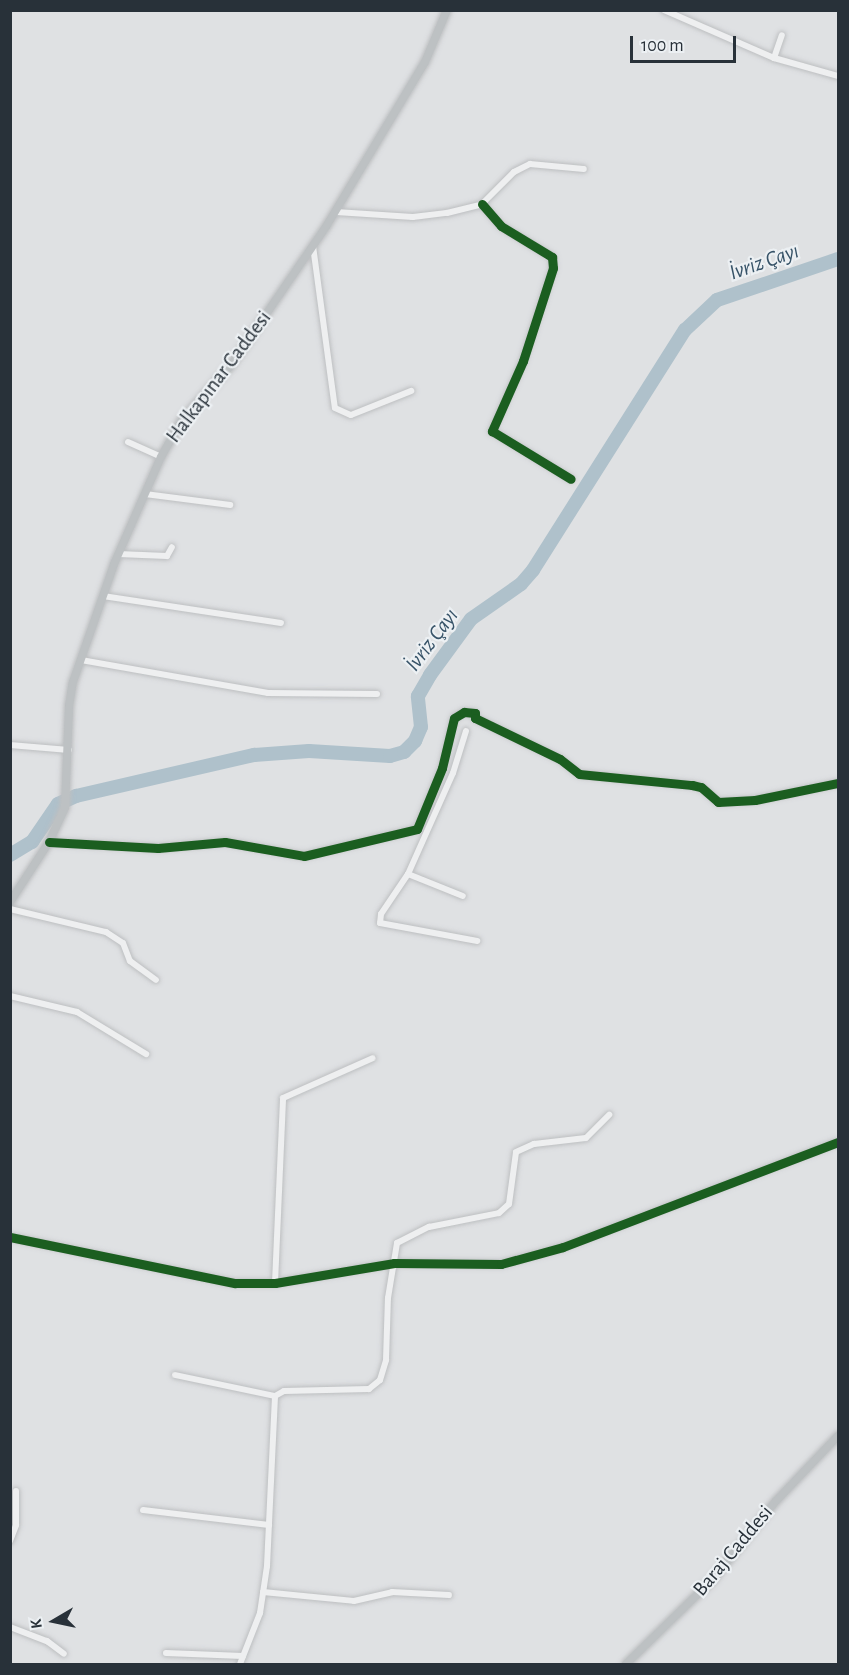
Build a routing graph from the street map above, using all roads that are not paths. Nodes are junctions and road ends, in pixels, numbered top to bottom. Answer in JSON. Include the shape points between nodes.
{"nodes":[{"id":1,"x":447,"y":10,"type":"edge"},
{"id":2,"x":664,"y":10,"type":"edge"},
{"id":3,"x":782,"y":35,"type":"dead end"},
{"id":4,"x":774,"y":58,"type":"junction"},
{"id":5,"x":838,"y":76,"type":"edge"},
{"id":6,"x":584,"y":169,"type":"dead end"},
{"id":7,"x":482,"y":204,"type":"junction"},
{"id":8,"x":336,"y":212,"type":"junction"},
{"id":9,"x":313,"y":246,"type":"junction"},
{"id":10,"x":411,"y":391,"type":"dead end"},
{"id":11,"x":128,"y":441,"type":"dead end"},
{"id":12,"x":161,"y":457,"type":"junction"},
{"id":13,"x":571,"y":479,"type":"dead end"},
{"id":14,"x":145,"y":494,"type":"junction"},
{"id":15,"x":230,"y":505,"type":"dead end"},
{"id":16,"x":172,"y":547,"type":"dead end"},
{"id":17,"x":118,"y":554,"type":"junction"},
{"id":18,"x":103,"y":596,"type":"junction"},
{"id":19,"x":281,"y":623,"type":"dead end"},
{"id":20,"x":81,"y":660,"type":"junction"},
{"id":21,"x":377,"y":694,"type":"dead end"},
{"id":22,"x":466,"y":731,"type":"dead end"},
{"id":23,"x":10,"y":745,"type":"edge"},
{"id":24,"x":69,"y":750,"type":"junction"},
{"id":25,"x":838,"y":783,"type":"edge"},
{"id":26,"x":417,"y":829,"type":"junction"},
{"id":27,"x":424,"y":834,"type":"junction"},
{"id":28,"x":49,"y":842,"type":"junction"},
{"id":29,"x":408,"y":874,"type":"junction"},
{"id":30,"x":463,"y":896,"type":"dead end"},
{"id":31,"x":10,"y":902,"type":"edge"},
{"id":32,"x":10,"y":909,"type":"edge"},
{"id":33,"x":477,"y":941,"type":"dead end"},
{"id":34,"x":156,"y":980,"type":"dead end"},
{"id":35,"x":10,"y":996,"type":"edge"},
{"id":36,"x":146,"y":1054,"type":"dead end"},
{"id":37,"x":374,"y":1058,"type":"dead end"},
{"id":38,"x":609,"y":1115,"type":"dead end"},
{"id":39,"x":838,"y":1142,"type":"edge"},
{"id":40,"x":10,"y":1237,"type":"edge"},
{"id":41,"x":394,"y":1263,"type":"junction"},
{"id":42,"x":275,"y":1283,"type":"junction"},
{"id":43,"x":175,"y":1374,"type":"dead end"},
{"id":44,"x":275,"y":1396,"type":"junction"},
{"id":45,"x":838,"y":1436,"type":"edge"},
{"id":46,"x":16,"y":1491,"type":"dead end"},
{"id":47,"x":143,"y":1510,"type":"dead end"},
{"id":48,"x":268,"y":1525,"type":"junction"},
{"id":49,"x":10,"y":1541,"type":"edge"},
{"id":50,"x":263,"y":1592,"type":"junction"},
{"id":51,"x":449,"y":1595,"type":"dead end"},
{"id":52,"x":10,"y":1627,"type":"edge"},
{"id":53,"x":166,"y":1653,"type":"dead end"},
{"id":54,"x":64,"y":1654,"type":"dead end"},
{"id":55,"x":243,"y":1656,"type":"junction"},
{"id":56,"x":240,"y":1665,"type":"edge"},
{"id":57,"x":626,"y":1665,"type":"edge"}],
"edges":[{"from":1,"to":8,"type":"main road","name":"Halkapınar Caddesi","via":[[425,62]]},
{"from":2,"to":4,"type":"street"},
{"from":3,"to":4,"type":"street"},
{"from":4,"to":5,"type":"street"},
{"from":6,"to":7,"type":"street","via":[[530,164],[514,172]]},
{"from":7,"to":8,"type":"street","via":[[413,217]]},
{"from":7,"to":13,"type":"street","via":[[501,226],[552,257],[553,268],[523,361],[492,431]]},
{"from":8,"to":9,"type":"main road","name":"Halkapınar Caddesi"},
{"from":9,"to":10,"type":"street","via":[[335,408],[351,415]]},
{"from":9,"to":12,"type":"main road","name":"Halkapınar Caddesi","via":[[232,364],[182,420]]},
{"from":11,"to":12,"type":"street"},
{"from":12,"to":14,"type":"main road","name":"Halkapınar Caddesi"},
{"from":14,"to":15,"type":"street"},
{"from":14,"to":17,"type":"main road","name":"Halkapınar Caddesi"},
{"from":16,"to":17,"type":"street","via":[[167,556]]},
{"from":17,"to":18,"type":"main road","name":"Halkapınar Caddesi"},
{"from":18,"to":19,"type":"street"},
{"from":18,"to":20,"type":"main road","name":"Halkapınar Caddesi"},
{"from":20,"to":21,"type":"street","via":[[268,693]]},
{"from":20,"to":24,"type":"main road","name":"Halkapınar Caddesi","via":[[69,705]]},
{"from":22,"to":27,"type":"street","via":[[453,773]]},
{"from":23,"to":24,"type":"street"},
{"from":24,"to":28,"type":"main road","name":"Halkapınar Caddesi","via":[[67,798]]},
{"from":25,"to":26,"type":"street","via":[[755,800],[718,802],[701,787],[692,785],[579,774],[560,759],[475,718],[475,713],[464,712],[454,718],[442,768]]},
{"from":26,"to":27,"type":"street"},
{"from":26,"to":28,"type":"street","via":[[304,856],[225,842],[158,848]]},
{"from":27,"to":29,"type":"street"},
{"from":28,"to":31,"type":"main road","name":"Halkapınar Caddesi"},
{"from":29,"to":30,"type":"street"},
{"from":29,"to":33,"type":"street","via":[[381,914],[380,923]]},
{"from":32,"to":34,"type":"street","via":[[106,932],[123,943],[130,961]]},
{"from":35,"to":36,"type":"street","via":[[77,1012]]},
{"from":37,"to":42,"type":"street","via":[[283,1098]]},
{"from":38,"to":41,"type":"street","via":[[586,1138],[534,1144],[516,1152],[506,1209],[489,1218],[429,1227],[405,1236],[397,1243]]},
{"from":39,"to":41,"type":"street","via":[[553,1250],[501,1264]]},
{"from":40,"to":42,"type":"street","via":[[235,1283]]},
{"from":41,"to":42,"type":"street"},
{"from":41,"to":44,"type":"street","via":[[388,1298],[386,1360],[380,1380],[369,1389],[284,1391]]},
{"from":43,"to":44,"type":"street"},
{"from":44,"to":48,"type":"street"},
{"from":45,"to":57,"type":"main road","name":"Baraj Caddesi","via":[[776,1501],[714,1578]]},
{"from":46,"to":49,"type":"street","via":[[16,1525]]},
{"from":47,"to":48,"type":"street"},
{"from":48,"to":50,"type":"street"},
{"from":50,"to":51,"type":"street","via":[[354,1601],[392,1592]]},
{"from":50,"to":55,"type":"street","via":[[260,1613]]},
{"from":52,"to":54,"type":"street","via":[[47,1641]]},
{"from":53,"to":55,"type":"street"},
{"from":55,"to":56,"type":"street"}]}
